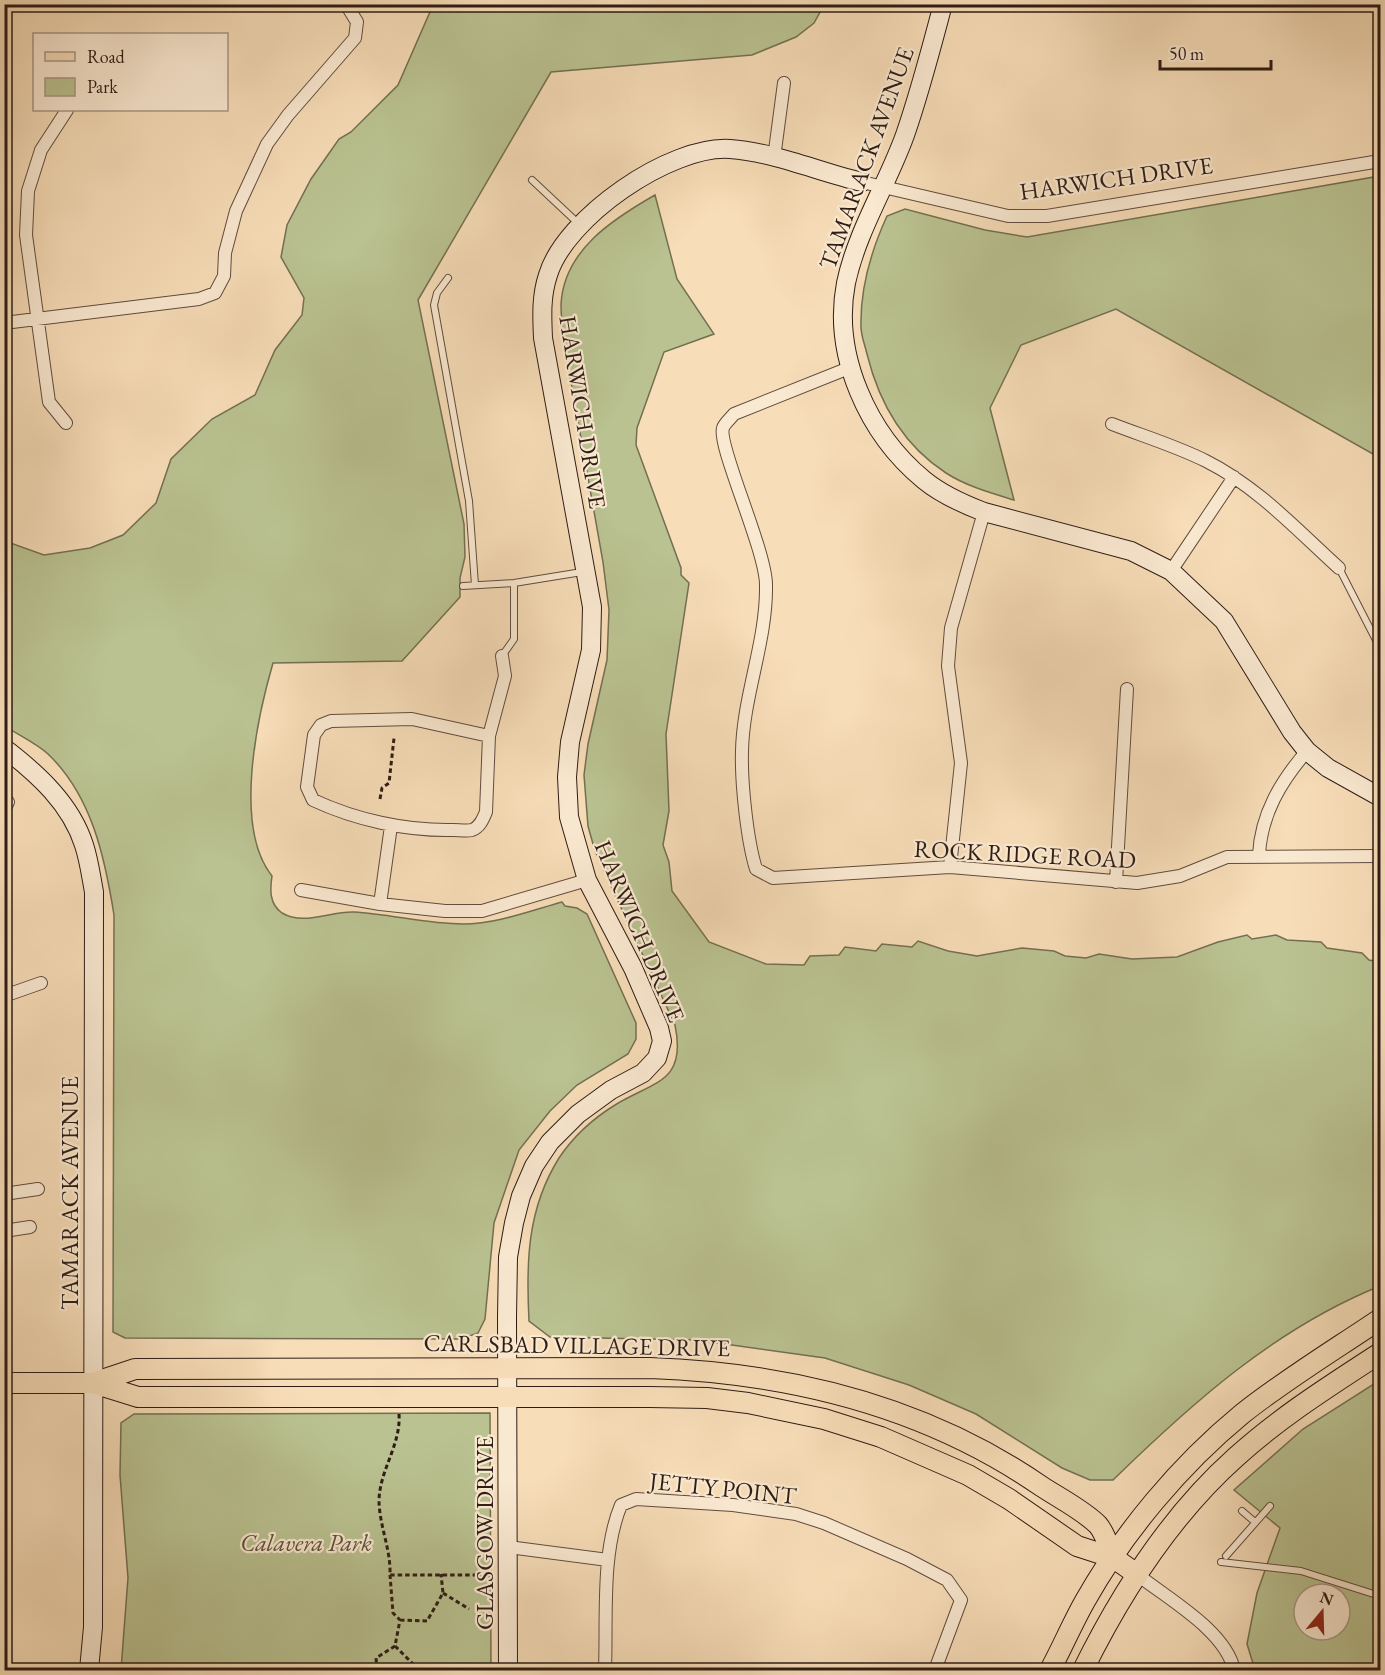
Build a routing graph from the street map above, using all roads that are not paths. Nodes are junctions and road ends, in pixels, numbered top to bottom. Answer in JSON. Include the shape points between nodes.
{"nodes":[{"id":1,"x":346,"y":4,"type":"edge"},
{"id":2,"x":943,"y":4,"type":"edge"},
{"id":3,"x":784,"y":83,"type":"dead end"},
{"id":4,"x":66,"y":111,"type":"edge"},
{"id":5,"x":774,"y":158,"type":"junction"},
{"id":6,"x":1380,"y":161,"type":"edge"},
{"id":7,"x":532,"y":180,"type":"dead end"},
{"id":8,"x":862,"y":182,"type":"joint"},
{"id":9,"x":883,"y":188,"type":"junction"},
{"id":10,"x":580,"y":225,"type":"junction"},
{"id":11,"x":448,"y":278,"type":"dead end"},
{"id":12,"x":38,"y":319,"type":"junction"},
{"id":13,"x":4,"y":323,"type":"edge"},
{"id":14,"x":849,"y":368,"type":"junction"},
{"id":15,"x":66,"y":423,"type":"dead end"},
{"id":16,"x":1112,"y":424,"type":"dead end"},
{"id":17,"x":1234,"y":477,"type":"junction"},
{"id":18,"x":984,"y":512,"type":"junction"},
{"id":19,"x":1340,"y":568,"type":"joint"},
{"id":20,"x":1171,"y":571,"type":"junction"},
{"id":21,"x":586,"y":572,"type":"junction"},
{"id":22,"x":514,"y":583,"type":"junction"},
{"id":23,"x":475,"y":585,"type":"junction"},
{"id":24,"x":463,"y":586,"type":"dead end"},
{"id":25,"x":1380,"y":648,"type":"edge"},
{"id":26,"x":502,"y":656,"type":"joint"},
{"id":27,"x":1127,"y":689,"type":"dead end"},
{"id":28,"x":489,"y":736,"type":"junction"},
{"id":29,"x":4,"y":748,"type":"edge"},
{"id":30,"x":1307,"y":751,"type":"junction"},
{"id":31,"x":1380,"y":797,"type":"edge"},
{"id":32,"x":391,"y":826,"type":"junction"},
{"id":33,"x":1259,"y":855,"type":"junction"},
{"id":34,"x":1380,"y":856,"type":"edge"},
{"id":35,"x":950,"y":867,"type":"junction"},
{"id":36,"x":587,"y":880,"type":"junction"},
{"id":37,"x":1116,"y":882,"type":"junction"},
{"id":38,"x":301,"y":890,"type":"dead end"},
{"id":39,"x":380,"y":904,"type":"junction"},
{"id":40,"x":41,"y":983,"type":"dead end"},
{"id":41,"x":4,"y":996,"type":"edge"},
{"id":42,"x":38,"y":1189,"type":"dead end"},
{"id":43,"x":4,"y":1194,"type":"edge"},
{"id":44,"x":30,"y":1227,"type":"dead end"},
{"id":45,"x":4,"y":1231,"type":"edge"},
{"id":46,"x":1380,"y":1319,"type":"edge"},
{"id":47,"x":1380,"y":1353,"type":"edge"},
{"id":48,"x":508,"y":1367,"type":"junction"},
{"id":49,"x":4,"y":1383,"type":"edge"},
{"id":50,"x":93,"y":1383,"type":"junction"},
{"id":51,"x":507,"y":1396,"type":"junction"},
{"id":52,"x":1270,"y":1506,"type":"dead end"},
{"id":53,"x":1242,"y":1511,"type":"dead end"},
{"id":54,"x":1255,"y":1522,"type":"junction"},
{"id":55,"x":508,"y":1546,"type":"junction"},
{"id":56,"x":1226,"y":1556,"type":"dead end"},
{"id":57,"x":1114,"y":1558,"type":"junction"},
{"id":58,"x":608,"y":1560,"type":"junction"},
{"id":59,"x":1221,"y":1562,"type":"dead end"},
{"id":60,"x":1138,"y":1575,"type":"junction"},
{"id":61,"x":1380,"y":1596,"type":"edge"},
{"id":62,"x":89,"y":1671,"type":"edge"},
{"id":63,"x":508,"y":1671,"type":"edge"},
{"id":64,"x":605,"y":1671,"type":"edge"},
{"id":65,"x":935,"y":1671,"type":"edge"},
{"id":66,"x":1050,"y":1671,"type":"edge"},
{"id":67,"x":1083,"y":1671,"type":"edge"},
{"id":68,"x":1234,"y":1671,"type":"edge"}],
"edges":[{"from":1,"to":12,"type":"street","via":[[357,22],[355,39],[267,144],[236,211],[225,253],[224,276],[215,293],[199,300]]},
{"from":2,"to":9,"type":"main road","name":"TAMARACK AVENUE","via":[[921,88]]},
{"from":3,"to":5,"type":"street"},
{"from":4,"to":12,"type":"street","via":[[42,150],[28,191],[27,235]]},
{"from":5,"to":8,"type":"main road","name":"HARWICH DRIVE"},
{"from":5,"to":10,"type":"main road","name":"HARWICH DRIVE","via":[[729,149],[696,152],[666,163],[592,212]]},
{"from":6,"to":9,"type":"street","name":"HARWICH DRIVE","via":[[1047,216],[1008,216]]},
{"from":7,"to":10,"type":"lane"},
{"from":8,"to":9,"type":"street","name":"HARWICH DRIVE"},
{"from":9,"to":14,"type":"main road","name":"TAMARACK AVENUE","via":[[857,244],[846,284],[843,336]]},
{"from":10,"to":21,"type":"main road","name":"HARWICH DRIVE","via":[[564,243],[548,273],[541,303],[543,338]]},
{"from":11,"to":23,"type":"lane","via":[[434,305],[467,489]]},
{"from":12,"to":13,"type":"street"},
{"from":12,"to":15,"type":"street","via":[[49,402]]},
{"from":14,"to":18,"type":"main road","name":"TAMARACK AVENUE","via":[[864,404],[900,458],[925,482]]},
{"from":14,"to":35,"type":"street","name":"ROCK RIDGE ROAD","via":[[734,414],[723,428],[722,444],[761,551],[766,584],[742,751],[750,851],[756,869],[773,878]]},
{"from":16,"to":17,"type":"street","via":[[1206,461]]},
{"from":17,"to":19,"type":"street","via":[[1255,491]]},
{"from":17,"to":20,"type":"street"},
{"from":18,"to":20,"type":"main road","name":"TAMARACK AVENUE","via":[[1131,551]]},
{"from":18,"to":35,"type":"street","via":[[951,628],[948,666],[961,763]]},
{"from":19,"to":25,"type":"lane"},
{"from":20,"to":30,"type":"main road","name":"TAMARACK AVENUE","via":[[1224,621]]},
{"from":21,"to":22,"type":"lane"},
{"from":21,"to":36,"type":"main road","name":"HARWICH DRIVE","via":[[592,607],[591,650],[570,742],[567,777],[569,817]]},
{"from":22,"to":23,"type":"lane"},
{"from":22,"to":26,"type":"lane","via":[[514,639]]},
{"from":23,"to":24,"type":"lane"},
{"from":26,"to":28,"type":"street","via":[[505,676]]},
{"from":27,"to":37,"type":"street"},
{"from":28,"to":32,"type":"street","via":[[486,812],[482,823],[473,830]]},
{"from":28,"to":32,"type":"street","via":[[412,719],[331,720],[321,725],[314,735],[307,787],[313,800]]},
{"from":29,"to":50,"type":"main road","name":"TAMARACK AVENUE","via":[[40,776],[74,821],[94,892]]},
{"from":30,"to":31,"type":"main road","name":"TAMARACK AVENUE","via":[[1328,768]]},
{"from":30,"to":33,"type":"street","via":[[1273,797],[1260,837]]},
{"from":32,"to":39,"type":"street"},
{"from":33,"to":34,"type":"street","name":"ROCK RIDGE ROAD"},
{"from":33,"to":37,"type":"street","name":"ROCK RIDGE ROAD","via":[[1227,857],[1180,876],[1137,884]]},
{"from":35,"to":37,"type":"street","name":"ROCK RIDGE ROAD"},
{"from":36,"to":39,"type":"street","via":[[482,911]]},
{"from":36,"to":48,"type":"main road","name":"HARWICH DRIVE","via":[[633,968],[662,1041],[657,1058],[643,1073],[578,1114],[550,1142],[534,1166],[521,1196],[508,1257]]},
{"from":38,"to":39,"type":"street"},
{"from":40,"to":41,"type":"street"},
{"from":42,"to":43,"type":"street"},
{"from":44,"to":45,"type":"street"},
{"from":46,"to":57,"type":"main road","via":[[1299,1372],[1213,1440],[1148,1510]]},
{"from":47,"to":60,"type":"main road","via":[[1296,1408],[1235,1458],[1184,1511]]},
{"from":48,"to":50,"type":"main road","name":"CARLSBAD VILLAGE DRIVE","via":[[135,1369]]},
{"from":48,"to":51,"type":"main road","name":"GLASGOW DRIVE"},
{"from":48,"to":57,"type":"main road","name":"CARLSBAD VILLAGE DRIVE","via":[[712,1370],[831,1391],[891,1409],[1024,1474],[1099,1526]]},
{"from":49,"to":50,"type":"main road","name":"CARLSBAD VILLAGE DRIVE"},
{"from":50,"to":51,"type":"main road","name":"CARLSBAD VILLAGE DRIVE","via":[[138,1397]]},
{"from":50,"to":62,"type":"main road","name":"TAMARACK AVENUE","via":[[93,1627]]},
{"from":51,"to":55,"type":"main road","name":"GLASGOW DRIVE"},
{"from":51,"to":57,"type":"main road","name":"CARLSBAD VILLAGE DRIVE","via":[[707,1398],[824,1419],[881,1437],[968,1475],[1077,1546]]},
{"from":52,"to":54,"type":"lane"},
{"from":53,"to":54,"type":"lane"},
{"from":54,"to":56,"type":"lane"},
{"from":55,"to":58,"type":"street"},
{"from":55,"to":63,"type":"main road","name":"GLASGOW DRIVE"},
{"from":57,"to":60,"type":"main road","name":"CARLSBAD VILLAGE DRIVE"},
{"from":57,"to":66,"type":"main road","via":[[1085,1601]]},
{"from":58,"to":64,"type":"street","name":"JETTY POINT"},
{"from":58,"to":65,"type":"street","name":"JETTY POINT","via":[[621,1505],[636,1499],[733,1504],[824,1523],[947,1580],[962,1600]]},
{"from":59,"to":61,"type":"lane","via":[[1301,1571]]},
{"from":60,"to":67,"type":"main road","via":[[1110,1615]]},
{"from":60,"to":68,"type":"street","via":[[1215,1636],[1226,1649]]}]}
